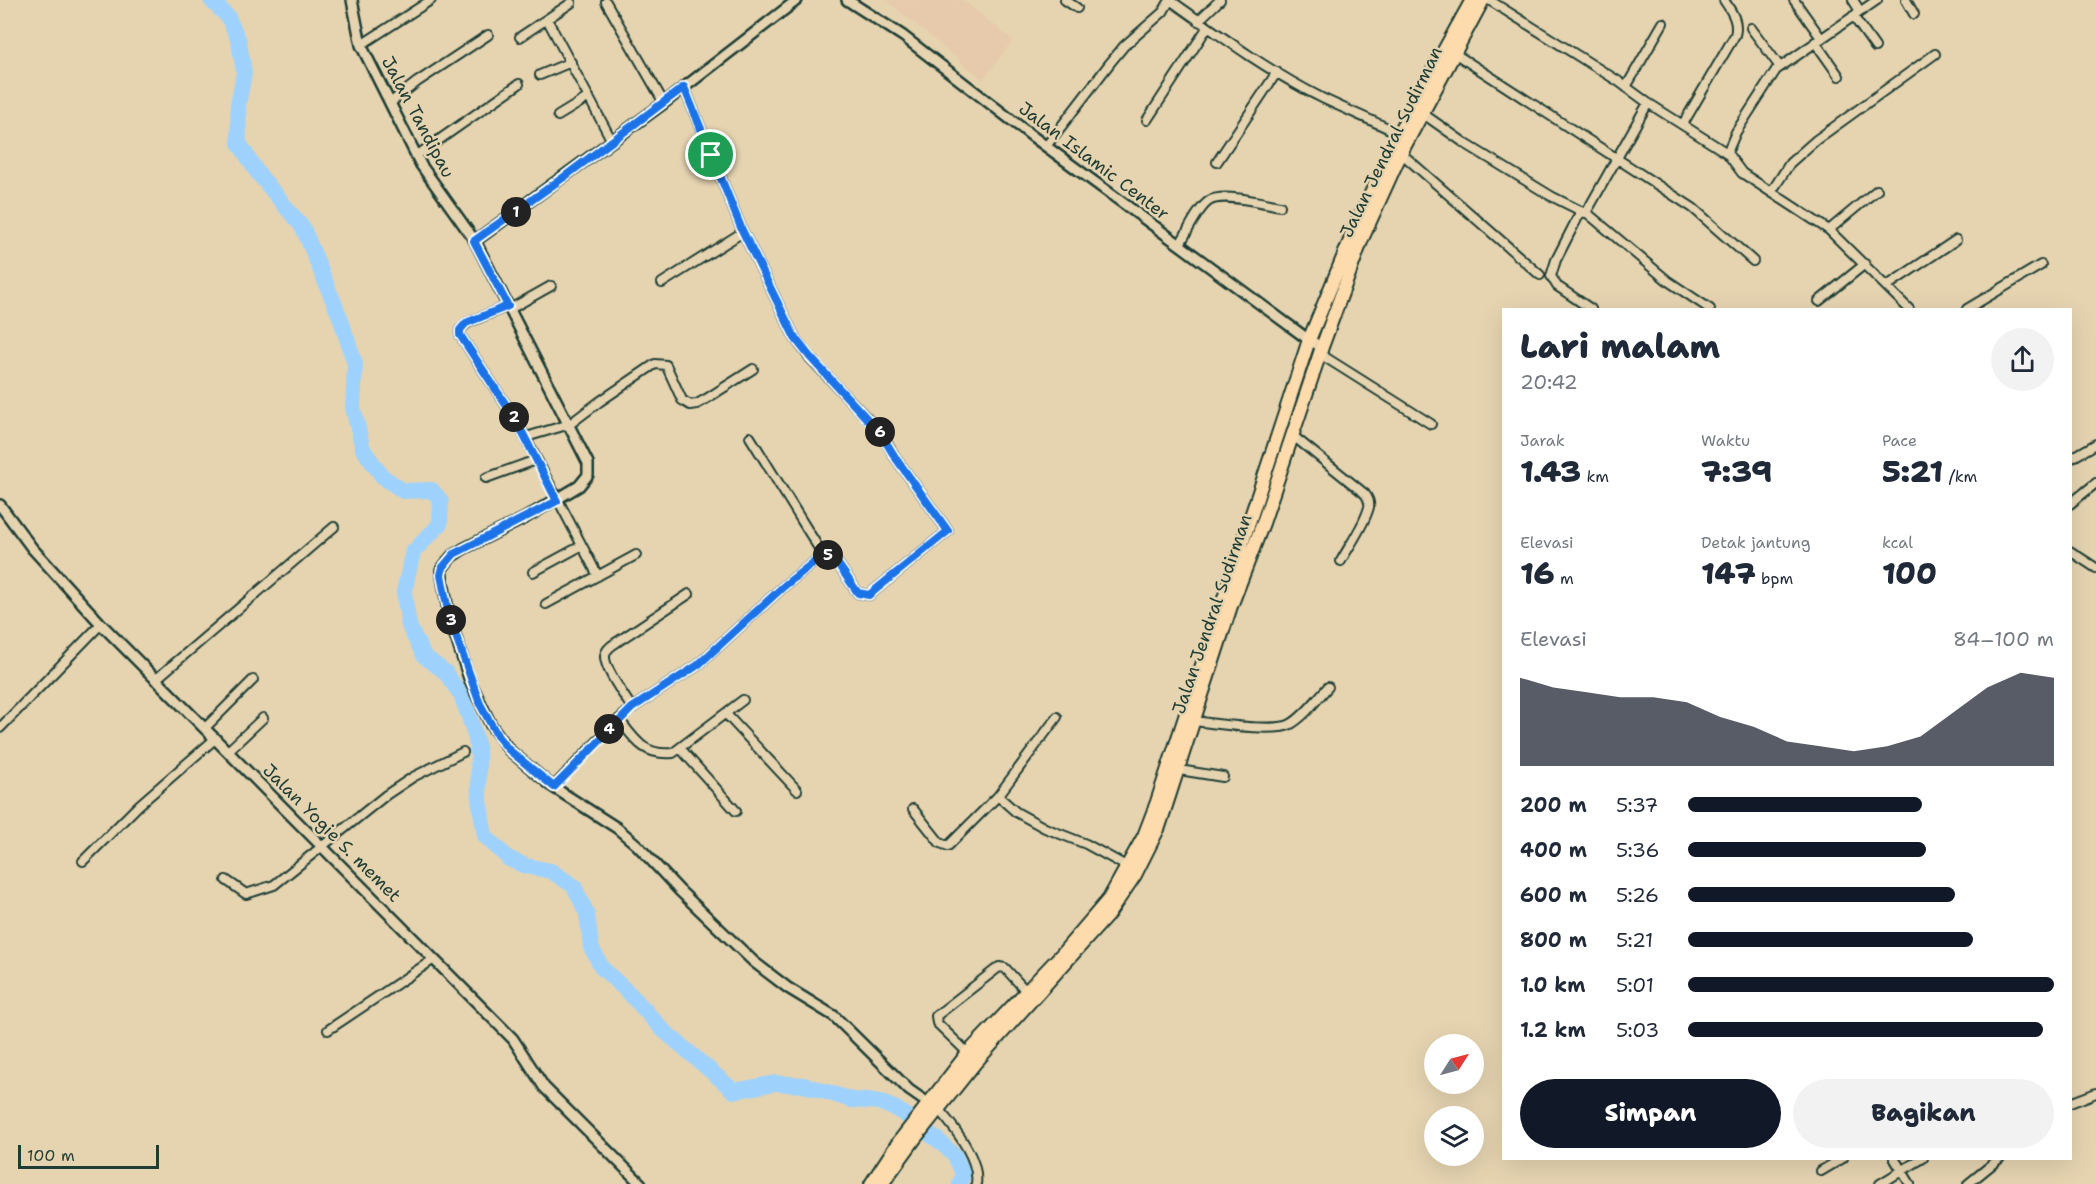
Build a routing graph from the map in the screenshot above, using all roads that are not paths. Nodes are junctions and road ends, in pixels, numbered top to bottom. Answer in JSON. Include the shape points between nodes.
{"nodes":[{"id":1,"x":352,"y":0,"type":"edge"},
{"id":2,"x":431,"y":0,"type":"edge"},
{"id":3,"x":797,"y":0,"type":"edge"},
{"id":4,"x":847,"y":0,"type":"edge"},
{"id":5,"x":1065,"y":0,"type":"edge"},
{"id":6,"x":1170,"y":0,"type":"edge"},
{"id":7,"x":1220,"y":0,"type":"edge"},
{"id":8,"x":1472,"y":0,"type":"edge"},
{"id":9,"x":1483,"y":0,"type":"edge"},
{"id":10,"x":1489,"y":0,"type":"edge"},
{"id":11,"x":1724,"y":0,"type":"edge"},
{"id":12,"x":1794,"y":0,"type":"edge"},
{"id":13,"x":1853,"y":0,"type":"edge"},
{"id":14,"x":1876,"y":0,"type":"edge"},
{"id":15,"x":1906,"y":0,"type":"edge"},
{"id":16,"x":606,"y":2,"type":"dead end"},
{"id":17,"x":571,"y":3,"type":"dead end"},
{"id":18,"x":1077,"y":8,"type":"dead end"},
{"id":19,"x":1860,"y":11,"type":"junction"},
{"id":20,"x":1914,"y":14,"type":"dead end"},
{"id":21,"x":1853,"y":16,"type":"junction"},
{"id":22,"x":547,"y":19,"type":"junction"},
{"id":23,"x":1198,"y":21,"type":"junction"},
{"id":24,"x":1663,"y":23,"type":"dead end"},
{"id":25,"x":1207,"y":27,"type":"junction"},
{"id":26,"x":1751,"y":28,"type":"dead end"},
{"id":27,"x":488,"y":35,"type":"dead end"},
{"id":28,"x":520,"y":37,"type":"dead end"},
{"id":29,"x":1818,"y":40,"type":"junction"},
{"id":30,"x":361,"y":45,"type":"junction"},
{"id":31,"x":1875,"y":47,"type":"dead end"},
{"id":32,"x":1454,"y":53,"type":"junction"},
{"id":33,"x":1935,"y":54,"type":"dead end"},
{"id":34,"x":571,"y":62,"type":"junction"},
{"id":35,"x":1780,"y":67,"type":"junction"},
{"id":36,"x":1277,"y":72,"type":"junction"},
{"id":37,"x":540,"y":75,"type":"dead end"},
{"id":38,"x":1839,"y":76,"type":"dead end"},
{"id":39,"x":519,"y":84,"type":"dead end"},
{"id":40,"x":684,"y":87,"type":"junction"},
{"id":41,"x":1626,"y":87,"type":"junction"},
{"id":42,"x":589,"y":97,"type":"junction"},
{"id":43,"x":390,"y":103,"type":"junction"},
{"id":44,"x":664,"y":103,"type":"junction"},
{"id":45,"x":1648,"y":103,"type":"junction"},
{"id":46,"x":1422,"y":113,"type":"junction"},
{"id":47,"x":558,"y":116,"type":"dead end"},
{"id":48,"x":1147,"y":120,"type":"dead end"},
{"id":49,"x":1683,"y":124,"type":"junction"},
{"id":50,"x":1404,"y":136,"type":"junction"},
{"id":51,"x":612,"y":141,"type":"junction"},
{"id":52,"x":1047,"y":145,"type":"junction"},
{"id":53,"x":1401,"y":153,"type":"junction"},
{"id":54,"x":1727,"y":153,"type":"junction"},
{"id":55,"x":416,"y":156,"type":"junction"},
{"id":56,"x":1617,"y":160,"type":"junction"},
{"id":57,"x":1217,"y":162,"type":"dead end"},
{"id":58,"x":1876,"y":190,"type":"dead end"},
{"id":59,"x":1772,"y":191,"type":"junction"},
{"id":60,"x":1280,"y":206,"type":"dead end"},
{"id":61,"x":1584,"y":212,"type":"junction"},
{"id":62,"x":1829,"y":230,"type":"junction"},
{"id":63,"x":743,"y":232,"type":"junction"},
{"id":64,"x":1956,"y":240,"type":"dead end"},
{"id":65,"x":474,"y":241,"type":"junction"},
{"id":66,"x":1179,"y":244,"type":"junction"},
{"id":67,"x":1753,"y":261,"type":"dead end"},
{"id":68,"x":1864,"y":264,"type":"junction"},
{"id":69,"x":2041,"y":265,"type":"dead end"},
{"id":70,"x":1540,"y":275,"type":"dead end"},
{"id":71,"x":662,"y":282,"type":"dead end"},
{"id":72,"x":551,"y":286,"type":"dead end"},
{"id":73,"x":1887,"y":286,"type":"junction"},
{"id":74,"x":1819,"y":301,"type":"dead end"},
{"id":75,"x":509,"y":308,"type":"junction"},
{"id":76,"x":1590,"y":308,"type":"edge"},
{"id":77,"x":1708,"y":308,"type":"edge"},
{"id":78,"x":1908,"y":308,"type":"edge"},
{"id":79,"x":1968,"y":308,"type":"edge"},
{"id":80,"x":1309,"y":340,"type":"junction"},
{"id":81,"x":1321,"y":350,"type":"junction"},
{"id":82,"x":753,"y":369,"type":"dead end"},
{"id":83,"x":570,"y":424,"type":"junction"},
{"id":84,"x":1431,"y":424,"type":"dead end"},
{"id":85,"x":1292,"y":435,"type":"junction"},
{"id":86,"x":526,"y":437,"type":"junction"},
{"id":87,"x":750,"y":437,"type":"dead end"},
{"id":88,"x":2096,"y":444,"type":"edge"},
{"id":89,"x":2072,"y":458,"type":"edge"},
{"id":90,"x":536,"y":460,"type":"junction"},
{"id":91,"x":486,"y":478,"type":"dead end"},
{"id":92,"x":2096,"y":483,"type":"edge"},
{"id":93,"x":557,"y":501,"type":"junction"},
{"id":94,"x":2072,"y":502,"type":"edge"},
{"id":95,"x":0,"y":505,"type":"edge"},
{"id":96,"x":334,"y":527,"type":"dead end"},
{"id":97,"x":581,"y":546,"type":"junction"},
{"id":98,"x":2072,"y":552,"type":"edge"},
{"id":99,"x":636,"y":555,"type":"dead end"},
{"id":100,"x":823,"y":555,"type":"junction"},
{"id":101,"x":1341,"y":561,"type":"dead end"},
{"id":102,"x":2096,"y":568,"type":"edge"},
{"id":103,"x":533,"y":572,"type":"dead end"},
{"id":104,"x":598,"y":576,"type":"junction"},
{"id":105,"x":688,"y":594,"type":"dead end"},
{"id":106,"x":546,"y":604,"type":"dead end"},
{"id":107,"x":101,"y":624,"type":"junction"},
{"id":108,"x":155,"y":680,"type":"junction"},
{"id":109,"x":253,"y":680,"type":"dead end"},
{"id":110,"x":1328,"y":687,"type":"dead end"},
{"id":111,"x":743,"y":700,"type":"dead end"},
{"id":112,"x":632,"y":708,"type":"junction"},
{"id":113,"x":726,"y":714,"type":"junction"},
{"id":114,"x":1057,"y":717,"type":"dead end"},
{"id":115,"x":263,"y":718,"type":"dead end"},
{"id":116,"x":619,"y":719,"type":"junction"},
{"id":117,"x":1193,"y":721,"type":"junction"},
{"id":118,"x":0,"y":728,"type":"edge"},
{"id":119,"x":205,"y":728,"type":"junction"},
{"id":120,"x":216,"y":738,"type":"junction"},
{"id":121,"x":681,"y":748,"type":"junction"},
{"id":122,"x":228,"y":751,"type":"junction"},
{"id":123,"x":462,"y":752,"type":"dead end"},
{"id":124,"x":1179,"y":770,"type":"junction"},
{"id":125,"x":1223,"y":777,"type":"dead end"},
{"id":126,"x":554,"y":787,"type":"junction"},
{"id":127,"x":797,"y":790,"type":"dead end"},
{"id":128,"x":998,"y":796,"type":"junction"},
{"id":129,"x":914,"y":809,"type":"dead end"},
{"id":130,"x":736,"y":811,"type":"dead end"},
{"id":131,"x":320,"y":846,"type":"junction"},
{"id":132,"x":83,"y":861,"type":"dead end"},
{"id":133,"x":1128,"y":867,"type":"junction"},
{"id":134,"x":226,"y":880,"type":"dead end"},
{"id":135,"x":434,"y":959,"type":"junction"},
{"id":136,"x":1026,"y":991,"type":"junction"},
{"id":137,"x":328,"y":1030,"type":"dead end"},
{"id":138,"x":972,"y":1057,"type":"junction"},
{"id":139,"x":2096,"y":1093,"type":"edge"},
{"id":140,"x":2072,"y":1102,"type":"edge"},
{"id":141,"x":930,"y":1112,"type":"junction"},
{"id":142,"x":913,"y":1133,"type":"junction"},
{"id":143,"x":1840,"y":1160,"type":"edge"},
{"id":144,"x":1895,"y":1160,"type":"edge"},
{"id":145,"x":1920,"y":1160,"type":"edge"},
{"id":146,"x":1998,"y":1160,"type":"edge"},
{"id":147,"x":1821,"y":1171,"type":"dead end"},
{"id":148,"x":1902,"y":1171,"type":"junction"},
{"id":149,"x":641,"y":1184,"type":"edge"},
{"id":150,"x":872,"y":1184,"type":"edge"},
{"id":151,"x":882,"y":1184,"type":"edge"},
{"id":152,"x":976,"y":1184,"type":"edge"},
{"id":153,"x":1880,"y":1184,"type":"edge"},
{"id":154,"x":1910,"y":1184,"type":"edge"},
{"id":155,"x":1968,"y":1184,"type":"edge"}],
"edges":[{"from":1,"to":30,"type":"street","name":"Jalan Tandipau"},
{"from":2,"to":30,"type":"street"},
{"from":3,"to":40,"type":"street"},
{"from":4,"to":52,"type":"street","name":"Jalan Islamic Center","via":[[903,36]]},
{"from":5,"to":18,"type":"street"},
{"from":6,"to":23,"type":"street"},
{"from":6,"to":52,"type":"street","via":[[1124,46]]},
{"from":7,"to":23,"type":"street"},
{"from":8,"to":50,"type":"highway","name":"Jalan Jendral Sudirman"},
{"from":9,"to":32,"type":"highway","name":"Jalan Jendral Sudirman"},
{"from":10,"to":41,"type":"street"},
{"from":11,"to":49,"type":"street","via":[[1735,18],[1735,35]]},
{"from":12,"to":29,"type":"street"},
{"from":13,"to":19,"type":"street"},
{"from":14,"to":19,"type":"street"},
{"from":15,"to":20,"type":"street"},
{"from":16,"to":44,"type":"street"},
{"from":17,"to":22,"type":"street"},
{"from":19,"to":21,"type":"street"},
{"from":21,"to":29,"type":"street"},
{"from":21,"to":31,"type":"street"},
{"from":22,"to":28,"type":"street"},
{"from":22,"to":34,"type":"street"},
{"from":23,"to":25,"type":"street"},
{"from":24,"to":41,"type":"street"},
{"from":25,"to":36,"type":"street"},
{"from":25,"to":48,"type":"street"},
{"from":26,"to":35,"type":"street"},
{"from":27,"to":43,"type":"street"},
{"from":29,"to":35,"type":"street"},
{"from":29,"to":38,"type":"street"},
{"from":30,"to":43,"type":"street","name":"Jalan Tandipau"},
{"from":32,"to":46,"type":"highway","name":"Jalan Jendral Sudirman"},
{"from":32,"to":56,"type":"street"},
{"from":33,"to":59,"type":"street","via":[[1816,140],[1790,163]]},
{"from":34,"to":37,"type":"street"},
{"from":34,"to":42,"type":"street"},
{"from":35,"to":54,"type":"street","via":[[1736,132]]},
{"from":36,"to":50,"type":"street"},
{"from":36,"to":57,"type":"street"},
{"from":39,"to":55,"type":"street"},
{"from":40,"to":44,"type":"street"},
{"from":40,"to":63,"type":"street"},
{"from":41,"to":45,"type":"street"},
{"from":42,"to":47,"type":"street"},
{"from":42,"to":51,"type":"street"},
{"from":43,"to":55,"type":"street","name":"Jalan Tandipau"},
{"from":44,"to":51,"type":"street"},
{"from":45,"to":49,"type":"street"},
{"from":45,"to":56,"type":"street"},
{"from":46,"to":50,"type":"highway","name":"Jalan Jendral Sudirman"},
{"from":46,"to":61,"type":"street","via":[[1551,196]]},
{"from":49,"to":54,"type":"street"},
{"from":50,"to":53,"type":"highway","name":"Jalan Jendral Sudirman"},
{"from":50,"to":80,"type":"highway","name":"Jalan Jendral Sudirman","via":[[1358,221]]},
{"from":51,"to":65,"type":"street"},
{"from":52,"to":66,"type":"street","name":"Jalan Islamic Center"},
{"from":53,"to":70,"type":"street"},
{"from":53,"to":81,"type":"highway","name":"Jalan Jendral Sudirman","via":[[1362,240]]},
{"from":54,"to":59,"type":"street","via":[[1742,173]]},
{"from":55,"to":65,"type":"street","name":"Jalan Tandipau"},
{"from":56,"to":61,"type":"street"},
{"from":56,"to":67,"type":"street","via":[[1693,208]]},
{"from":58,"to":62,"type":"street"},
{"from":59,"to":62,"type":"street"},
{"from":60,"to":66,"type":"street","via":[[1215,198],[1204,206]]},
{"from":61,"to":76,"type":"street","via":[[1551,276],[1557,286]]},
{"from":61,"to":77,"type":"street","via":[[1668,281]]},
{"from":62,"to":68,"type":"street"},
{"from":63,"to":71,"type":"street"},
{"from":63,"to":100,"type":"street","via":[[798,343],[875,426],[948,531],[869,595],[858,593],[833,557]]},
{"from":64,"to":73,"type":"street"},
{"from":65,"to":75,"type":"street","name":"Jalan Tandipau"},
{"from":66,"to":80,"type":"street","name":"Jalan Islamic Center"},
{"from":68,"to":73,"type":"street"},
{"from":68,"to":74,"type":"street"},
{"from":69,"to":79,"type":"street"},
{"from":72,"to":75,"type":"street"},
{"from":73,"to":78,"type":"street"},
{"from":75,"to":83,"type":"street","name":"Jalan Tandipau"},
{"from":75,"to":86,"type":"street","via":[[466,323],[459,332]]},
{"from":80,"to":81,"type":"street","name":"Jalan Islamic Center"},
{"from":80,"to":133,"type":"highway","name":"Jalan Jendral Sudirman","via":[[1157,801]]},
{"from":81,"to":84,"type":"street"},
{"from":81,"to":85,"type":"highway","name":"Jalan Jendral Sudirman"},
{"from":82,"to":83,"type":"street","via":[[690,405],[682,400],[666,365],[655,364]]},
{"from":83,"to":86,"type":"street"},
{"from":83,"to":93,"type":"street","name":"Jalan Tandipau","via":[[588,463],[588,476]]},
{"from":85,"to":101,"type":"street","via":[[1369,500],[1370,507]]},
{"from":85,"to":117,"type":"highway","name":"Jalan Jendral Sudirman"},
{"from":86,"to":90,"type":"street"},
{"from":87,"to":100,"type":"street"},
{"from":88,"to":89,"type":"street"},
{"from":90,"to":91,"type":"street"},
{"from":90,"to":93,"type":"street"},
{"from":92,"to":94,"type":"street"},
{"from":93,"to":97,"type":"street"},
{"from":93,"to":126,"type":"street","via":[[454,554],[441,575],[449,616],[483,711],[509,750]]},
{"from":95,"to":107,"type":"street","name":"Jalan Yogie S. memet","via":[[32,548]]},
{"from":96,"to":108,"type":"street"},
{"from":97,"to":103,"type":"street"},
{"from":97,"to":104,"type":"street"},
{"from":98,"to":102,"type":"street"},
{"from":99,"to":104,"type":"street"},
{"from":100,"to":112,"type":"street","via":[[698,665]]},
{"from":104,"to":106,"type":"street"},
{"from":105,"to":112,"type":"street","via":[[608,649],[607,665]]},
{"from":107,"to":108,"type":"street","name":"Jalan Yogie S. memet"},
{"from":107,"to":118,"type":"street"},
{"from":108,"to":119,"type":"street","name":"Jalan Yogie S. memet"},
{"from":109,"to":119,"type":"street"},
{"from":110,"to":117,"type":"street","via":[[1297,719],[1282,727]]},
{"from":111,"to":113,"type":"street"},
{"from":112,"to":116,"type":"street"},
{"from":113,"to":121,"type":"street"},
{"from":113,"to":127,"type":"street"},
{"from":114,"to":128,"type":"street"},
{"from":115,"to":122,"type":"street"},
{"from":116,"to":121,"type":"street","via":[[649,751],[663,754]]},
{"from":116,"to":126,"type":"street"},
{"from":117,"to":124,"type":"highway","name":"Jalan Jendral Sudirman"},
{"from":119,"to":120,"type":"street","name":"Jalan Yogie S. memet"},
{"from":120,"to":122,"type":"street","name":"Jalan Yogie S. memet"},
{"from":120,"to":132,"type":"street"},
{"from":121,"to":130,"type":"street"},
{"from":122,"to":131,"type":"street","name":"Jalan Yogie S. memet"},
{"from":123,"to":131,"type":"street","via":[[412,777]]},
{"from":124,"to":125,"type":"street"},
{"from":124,"to":138,"type":"highway","name":"Jalan Jendral Sudirman","via":[[1159,827],[1135,875],[1107,916]]},
{"from":126,"to":141,"type":"street","via":[[617,828],[754,962],[834,1016]]},
{"from":128,"to":129,"type":"street","via":[[948,846],[940,843]]},
{"from":128,"to":133,"type":"street","via":[[1037,824]]},
{"from":131,"to":134,"type":"street","via":[[264,890],[246,894]]},
{"from":131,"to":135,"type":"street","name":"Jalan Yogie S. memet"},
{"from":133,"to":136,"type":"highway","name":"Jalan Jendral Sudirman","via":[[1089,924]]},
{"from":135,"to":137,"type":"street"},
{"from":135,"to":149,"type":"street","name":"Jalan Yogie S. memet","via":[[513,1039],[544,1087]]},
{"from":136,"to":138,"type":"highway","name":"Jalan Jendral Sudirman"},
{"from":136,"to":138,"type":"street","via":[[1005,968],[999,967],[936,1016],[937,1023]]},
{"from":138,"to":141,"type":"highway","name":"Jalan Jendral Sudirman"},
{"from":139,"to":140,"type":"street"},
{"from":141,"to":142,"type":"highway","name":"Jalan Jendral Sudirman"},
{"from":141,"to":152,"type":"street","via":[[966,1145]]},
{"from":142,"to":150,"type":"highway","name":"Jalan Jendral Sudirman","via":[[898,1143]]},
{"from":142,"to":151,"type":"highway","name":"Jalan Jendral Sudirman"},
{"from":143,"to":147,"type":"street"},
{"from":144,"to":148,"type":"street"},
{"from":145,"to":148,"type":"street"},
{"from":146,"to":155,"type":"street"},
{"from":148,"to":153,"type":"street"},
{"from":148,"to":154,"type":"street"}]}
